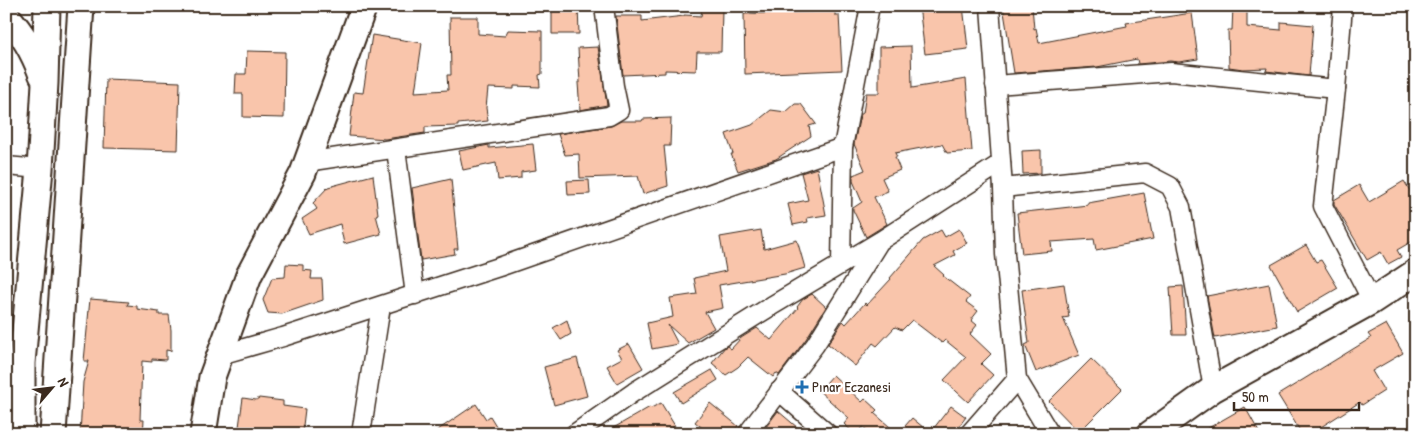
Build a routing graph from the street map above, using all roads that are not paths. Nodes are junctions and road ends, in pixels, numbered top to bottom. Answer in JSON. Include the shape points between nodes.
{"nodes":[{"id":1,"x":47,"y":6,"type":"edge"},
{"id":2,"x":82,"y":6,"type":"edge"},
{"id":3,"x":364,"y":6,"type":"edge"},
{"id":4,"x":604,"y":6,"type":"edge"},
{"id":5,"x":870,"y":6,"type":"edge"},
{"id":6,"x":990,"y":6,"type":"edge"},
{"id":7,"x":1343,"y":6,"type":"edge"},
{"id":8,"x":6,"y":15,"type":"edge"},
{"id":9,"x":45,"y":83,"type":"junction"},
{"id":10,"x":995,"y":85,"type":"junction"},
{"id":11,"x":1336,"y":89,"type":"junction"},
{"id":12,"x":842,"y":147,"type":"junction"},
{"id":13,"x":396,"y":149,"type":"junction"},
{"id":14,"x":306,"y":162,"type":"junction"},
{"id":15,"x":1000,"y":163,"type":"junction"},
{"id":16,"x":6,"y":166,"type":"edge"},
{"id":17,"x":40,"y":169,"type":"junction"},
{"id":18,"x":1003,"y":188,"type":"junction"},
{"id":19,"x":880,"y":241,"type":"junction"},
{"id":20,"x":841,"y":264,"type":"junction"},
{"id":21,"x":1416,"y":272,"type":"edge"},
{"id":22,"x":415,"y":295,"type":"junction"},
{"id":23,"x":1372,"y":301,"type":"junction"},
{"id":24,"x":381,"y":306,"type":"junction"},
{"id":25,"x":220,"y":355,"type":"junction"},
{"id":26,"x":14,"y":363,"type":"edge"},
{"id":27,"x":1017,"y":379,"type":"junction"},
{"id":28,"x":1213,"y":389,"type":"junction"},
{"id":29,"x":779,"y":392,"type":"junction"},
{"id":30,"x":22,"y":434,"type":"edge"},
{"id":31,"x":53,"y":434,"type":"edge"},
{"id":32,"x":203,"y":434,"type":"edge"},
{"id":33,"x":361,"y":434,"type":"edge"},
{"id":34,"x":574,"y":434,"type":"edge"},
{"id":35,"x":747,"y":434,"type":"edge"},
{"id":36,"x":828,"y":434,"type":"edge"},
{"id":37,"x":969,"y":434,"type":"edge"},
{"id":38,"x":1050,"y":434,"type":"edge"},
{"id":39,"x":1150,"y":434,"type":"edge"}],
"edges":[{"from":1,"to":9,"type":"main road"},
{"from":2,"to":31,"type":"main road"},
{"from":3,"to":14,"type":"main road"},
{"from":4,"to":13,"type":"street","via":[[619,110],[609,116]]},
{"from":5,"to":12,"type":"street"},
{"from":6,"to":10,"type":"street"},
{"from":7,"to":11,"type":"street"},
{"from":8,"to":9,"type":"main road","via":[[30,46]]},
{"from":9,"to":17,"type":"main road"},
{"from":10,"to":11,"type":"street","via":[[1171,72]]},
{"from":10,"to":15,"type":"street"},
{"from":11,"to":23,"type":"street","via":[[1323,206]]},
{"from":12,"to":20,"type":"street"},
{"from":12,"to":22,"type":"street"},
{"from":13,"to":14,"type":"street"},
{"from":13,"to":22,"type":"street"},
{"from":14,"to":25,"type":"main road","via":[[249,275]]},
{"from":15,"to":18,"type":"street"},
{"from":15,"to":19,"type":"street"},
{"from":16,"to":17,"type":"street"},
{"from":17,"to":26,"type":"main road"},
{"from":18,"to":27,"type":"street","via":[[1005,254]]},
{"from":18,"to":28,"type":"street","via":[[1145,173],[1170,186],[1181,207]]},
{"from":19,"to":20,"type":"street"},
{"from":19,"to":29,"type":"street","via":[[815,345]]},
{"from":20,"to":34,"type":"street","via":[[634,392]]},
{"from":21,"to":23,"type":"main road"},
{"from":22,"to":24,"type":"street"},
{"from":23,"to":28,"type":"main road"},
{"from":24,"to":25,"type":"street"},
{"from":24,"to":33,"type":"street"},
{"from":25,"to":32,"type":"main road","via":[[212,377]]},
{"from":26,"to":30,"type":"main road"},
{"from":27,"to":37,"type":"street"},
{"from":27,"to":38,"type":"street"},
{"from":28,"to":39,"type":"main road"},
{"from":29,"to":35,"type":"street"},
{"from":29,"to":36,"type":"street"}]}
